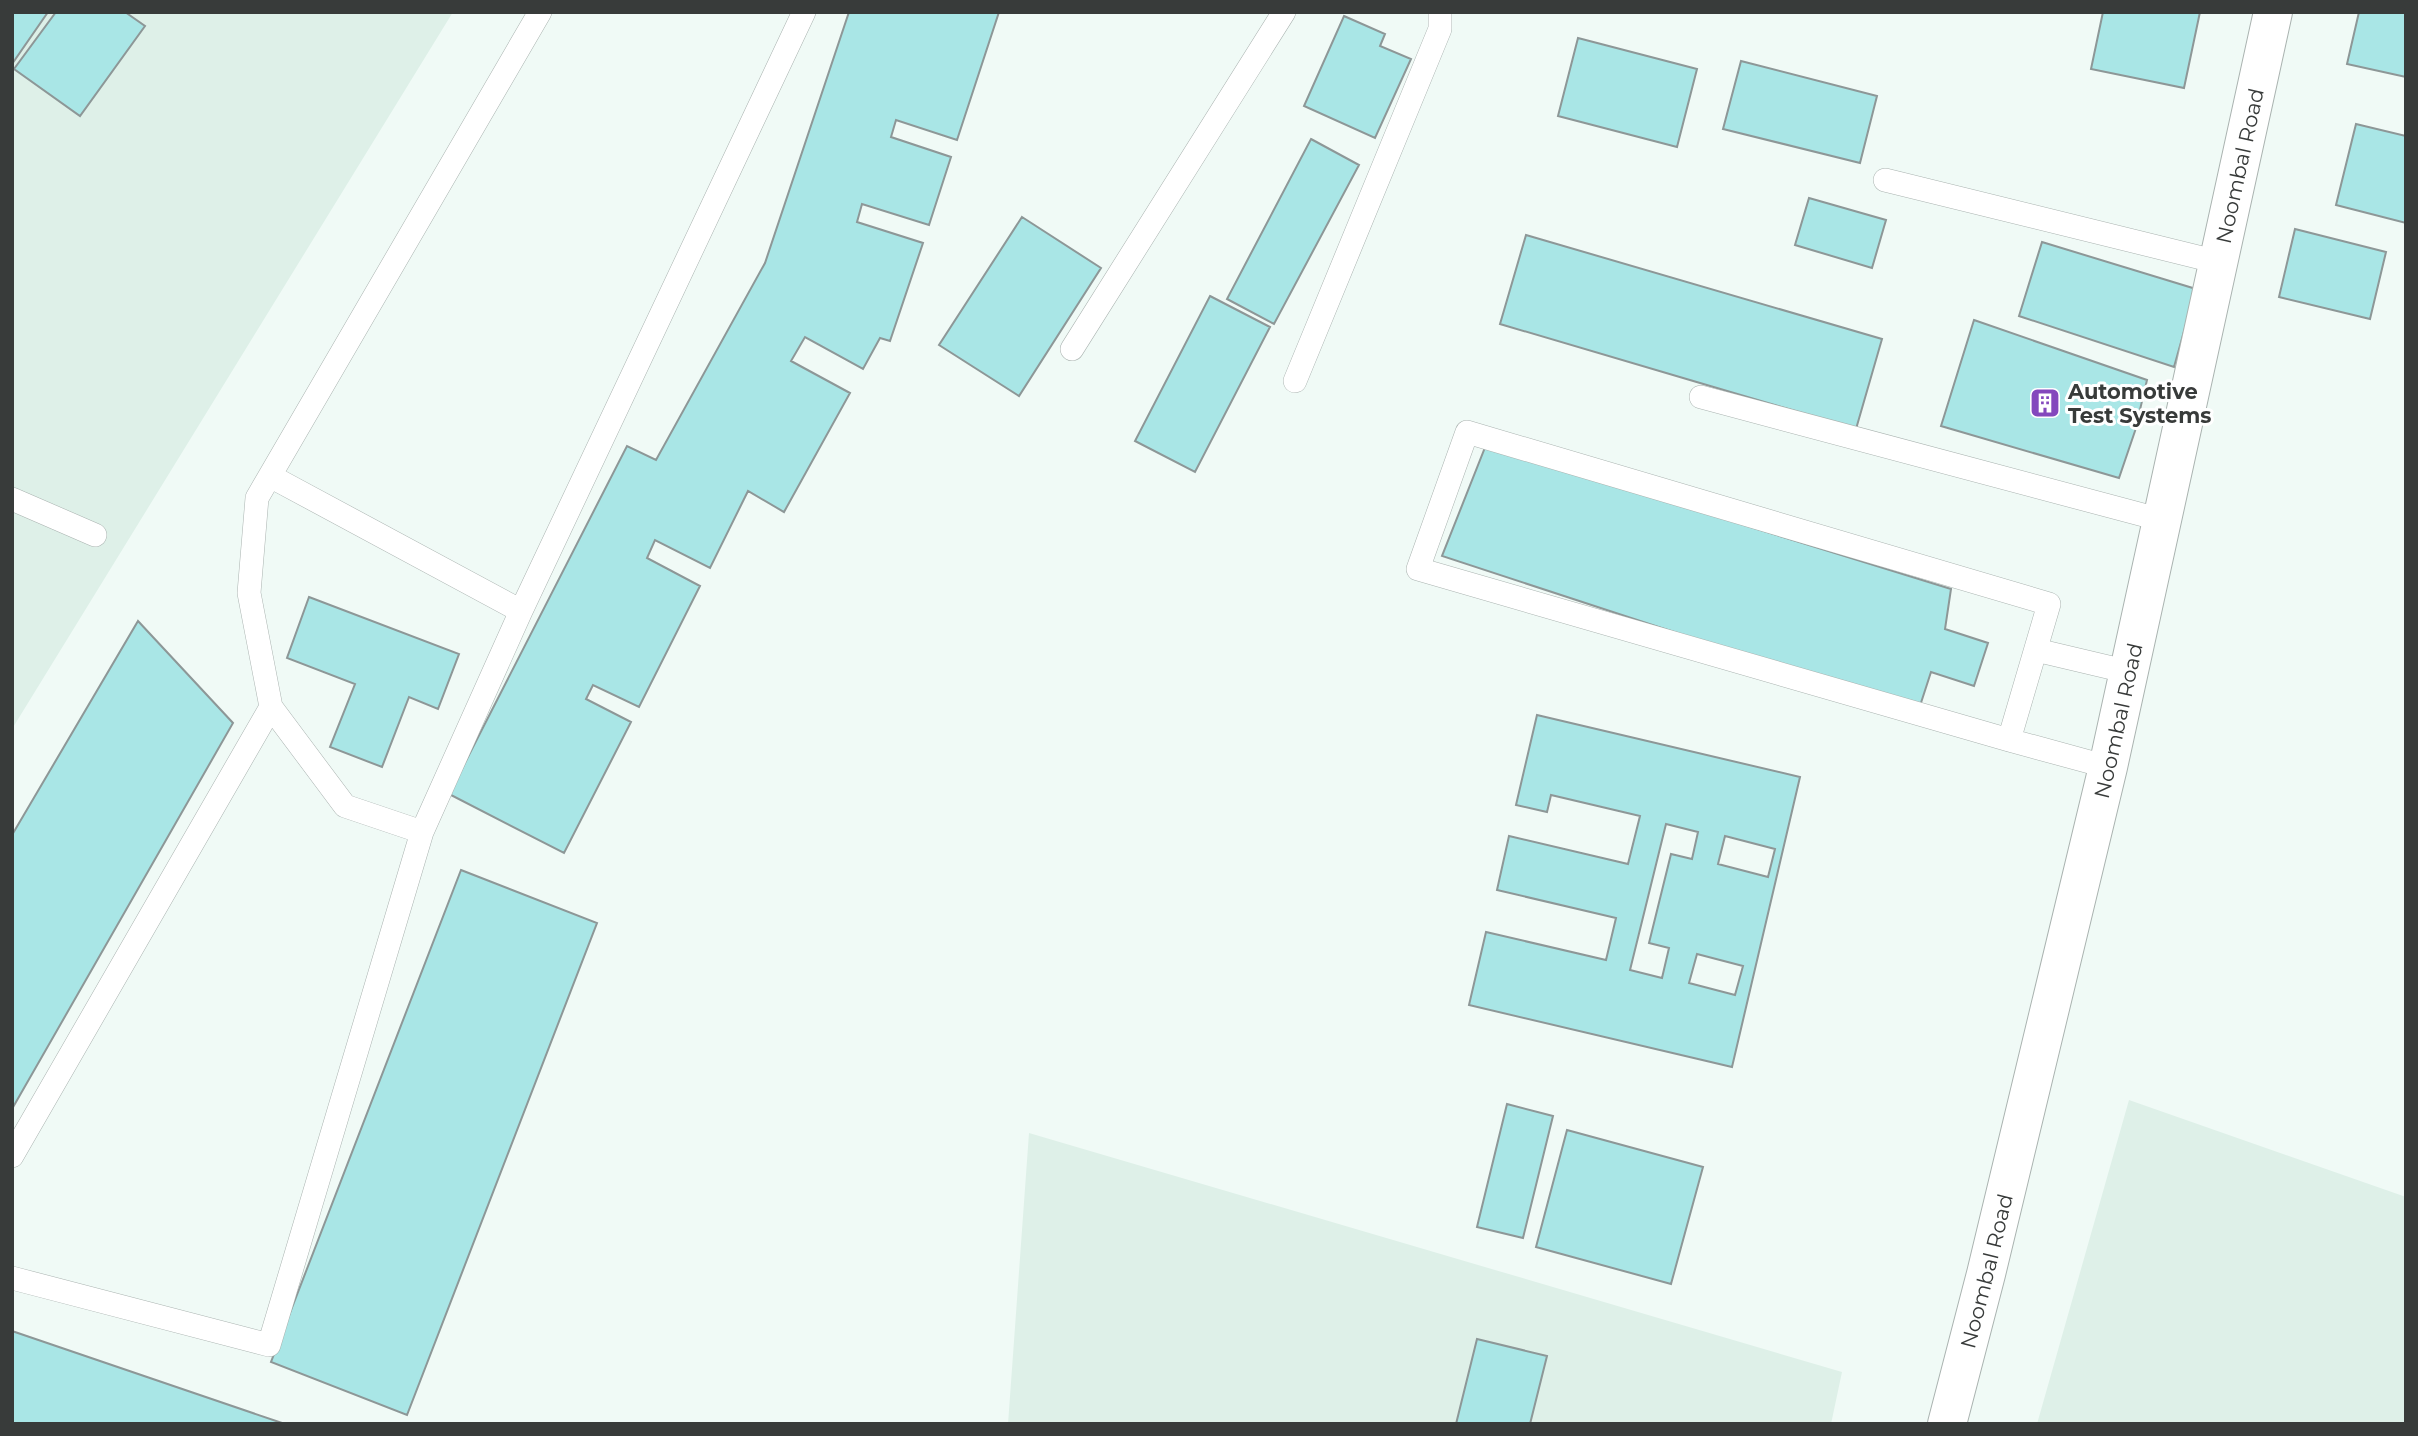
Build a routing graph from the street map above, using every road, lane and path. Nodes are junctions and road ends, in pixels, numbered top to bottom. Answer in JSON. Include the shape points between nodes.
{"nodes":[{"id":1,"x":540,"y":12,"type":"edge"},
{"id":2,"x":804,"y":12,"type":"edge"},
{"id":3,"x":1284,"y":12,"type":"edge"},
{"id":4,"x":1440,"y":12,"type":"edge"},
{"id":5,"x":2273,"y":12,"type":"edge"},
{"id":6,"x":1885,"y":180,"type":"dead end"},
{"id":7,"x":2218,"y":262,"type":"junction"},
{"id":8,"x":1072,"y":349,"type":"dead end"},
{"id":9,"x":1295,"y":381,"type":"dead end"},
{"id":10,"x":1701,"y":397,"type":"dead end"},
{"id":11,"x":270,"y":476,"type":"junction"},
{"id":12,"x":12,"y":499,"type":"edge"},
{"id":13,"x":2162,"y":520,"type":"junction"},
{"id":14,"x":95,"y":535,"type":"dead end"},
{"id":15,"x":521,"y":611,"type":"junction"},
{"id":16,"x":2036,"y":650,"type":"junction"},
{"id":17,"x":2129,"y":673,"type":"junction"},
{"id":18,"x":271,"y":707,"type":"junction"},
{"id":19,"x":2009,"y":740,"type":"junction"},
{"id":20,"x":2108,"y":767,"type":"junction"},
{"id":21,"x":422,"y":832,"type":"junction"},
{"id":22,"x":12,"y":1156,"type":"edge"},
{"id":23,"x":12,"y":1278,"type":"edge"},
{"id":24,"x":1947,"y":1424,"type":"edge"}],
"edges":[{"from":1,"to":11,"type":"lane"},
{"from":2,"to":15,"type":"lane"},
{"from":3,"to":8,"type":"lane"},
{"from":4,"to":9,"type":"lane","via":[[1440,29]]},
{"from":5,"to":7,"type":"street","name":"Noombal Road"},
{"from":6,"to":7,"type":"lane"},
{"from":7,"to":13,"type":"street","name":"Noombal Road"},
{"from":10,"to":13,"type":"lane"},
{"from":11,"to":15,"type":"lane"},
{"from":11,"to":18,"type":"lane","via":[[257,498],[248,593]]},
{"from":12,"to":14,"type":"lane"},
{"from":13,"to":17,"type":"street","name":"Noombal Road"},
{"from":15,"to":21,"type":"lane"},
{"from":16,"to":17,"type":"lane"},
{"from":16,"to":19,"type":"lane"},
{"from":16,"to":19,"type":"lane","via":[[2049,604],[1467,432],[1418,569]]},
{"from":17,"to":20,"type":"street","name":"Noombal Road"},
{"from":18,"to":21,"type":"lane","via":[[345,806]]},
{"from":18,"to":22,"type":"lane"},
{"from":19,"to":20,"type":"lane"},
{"from":20,"to":24,"type":"street","name":"Noombal Road"},
{"from":21,"to":23,"type":"lane","via":[[269,1345]]}]}
